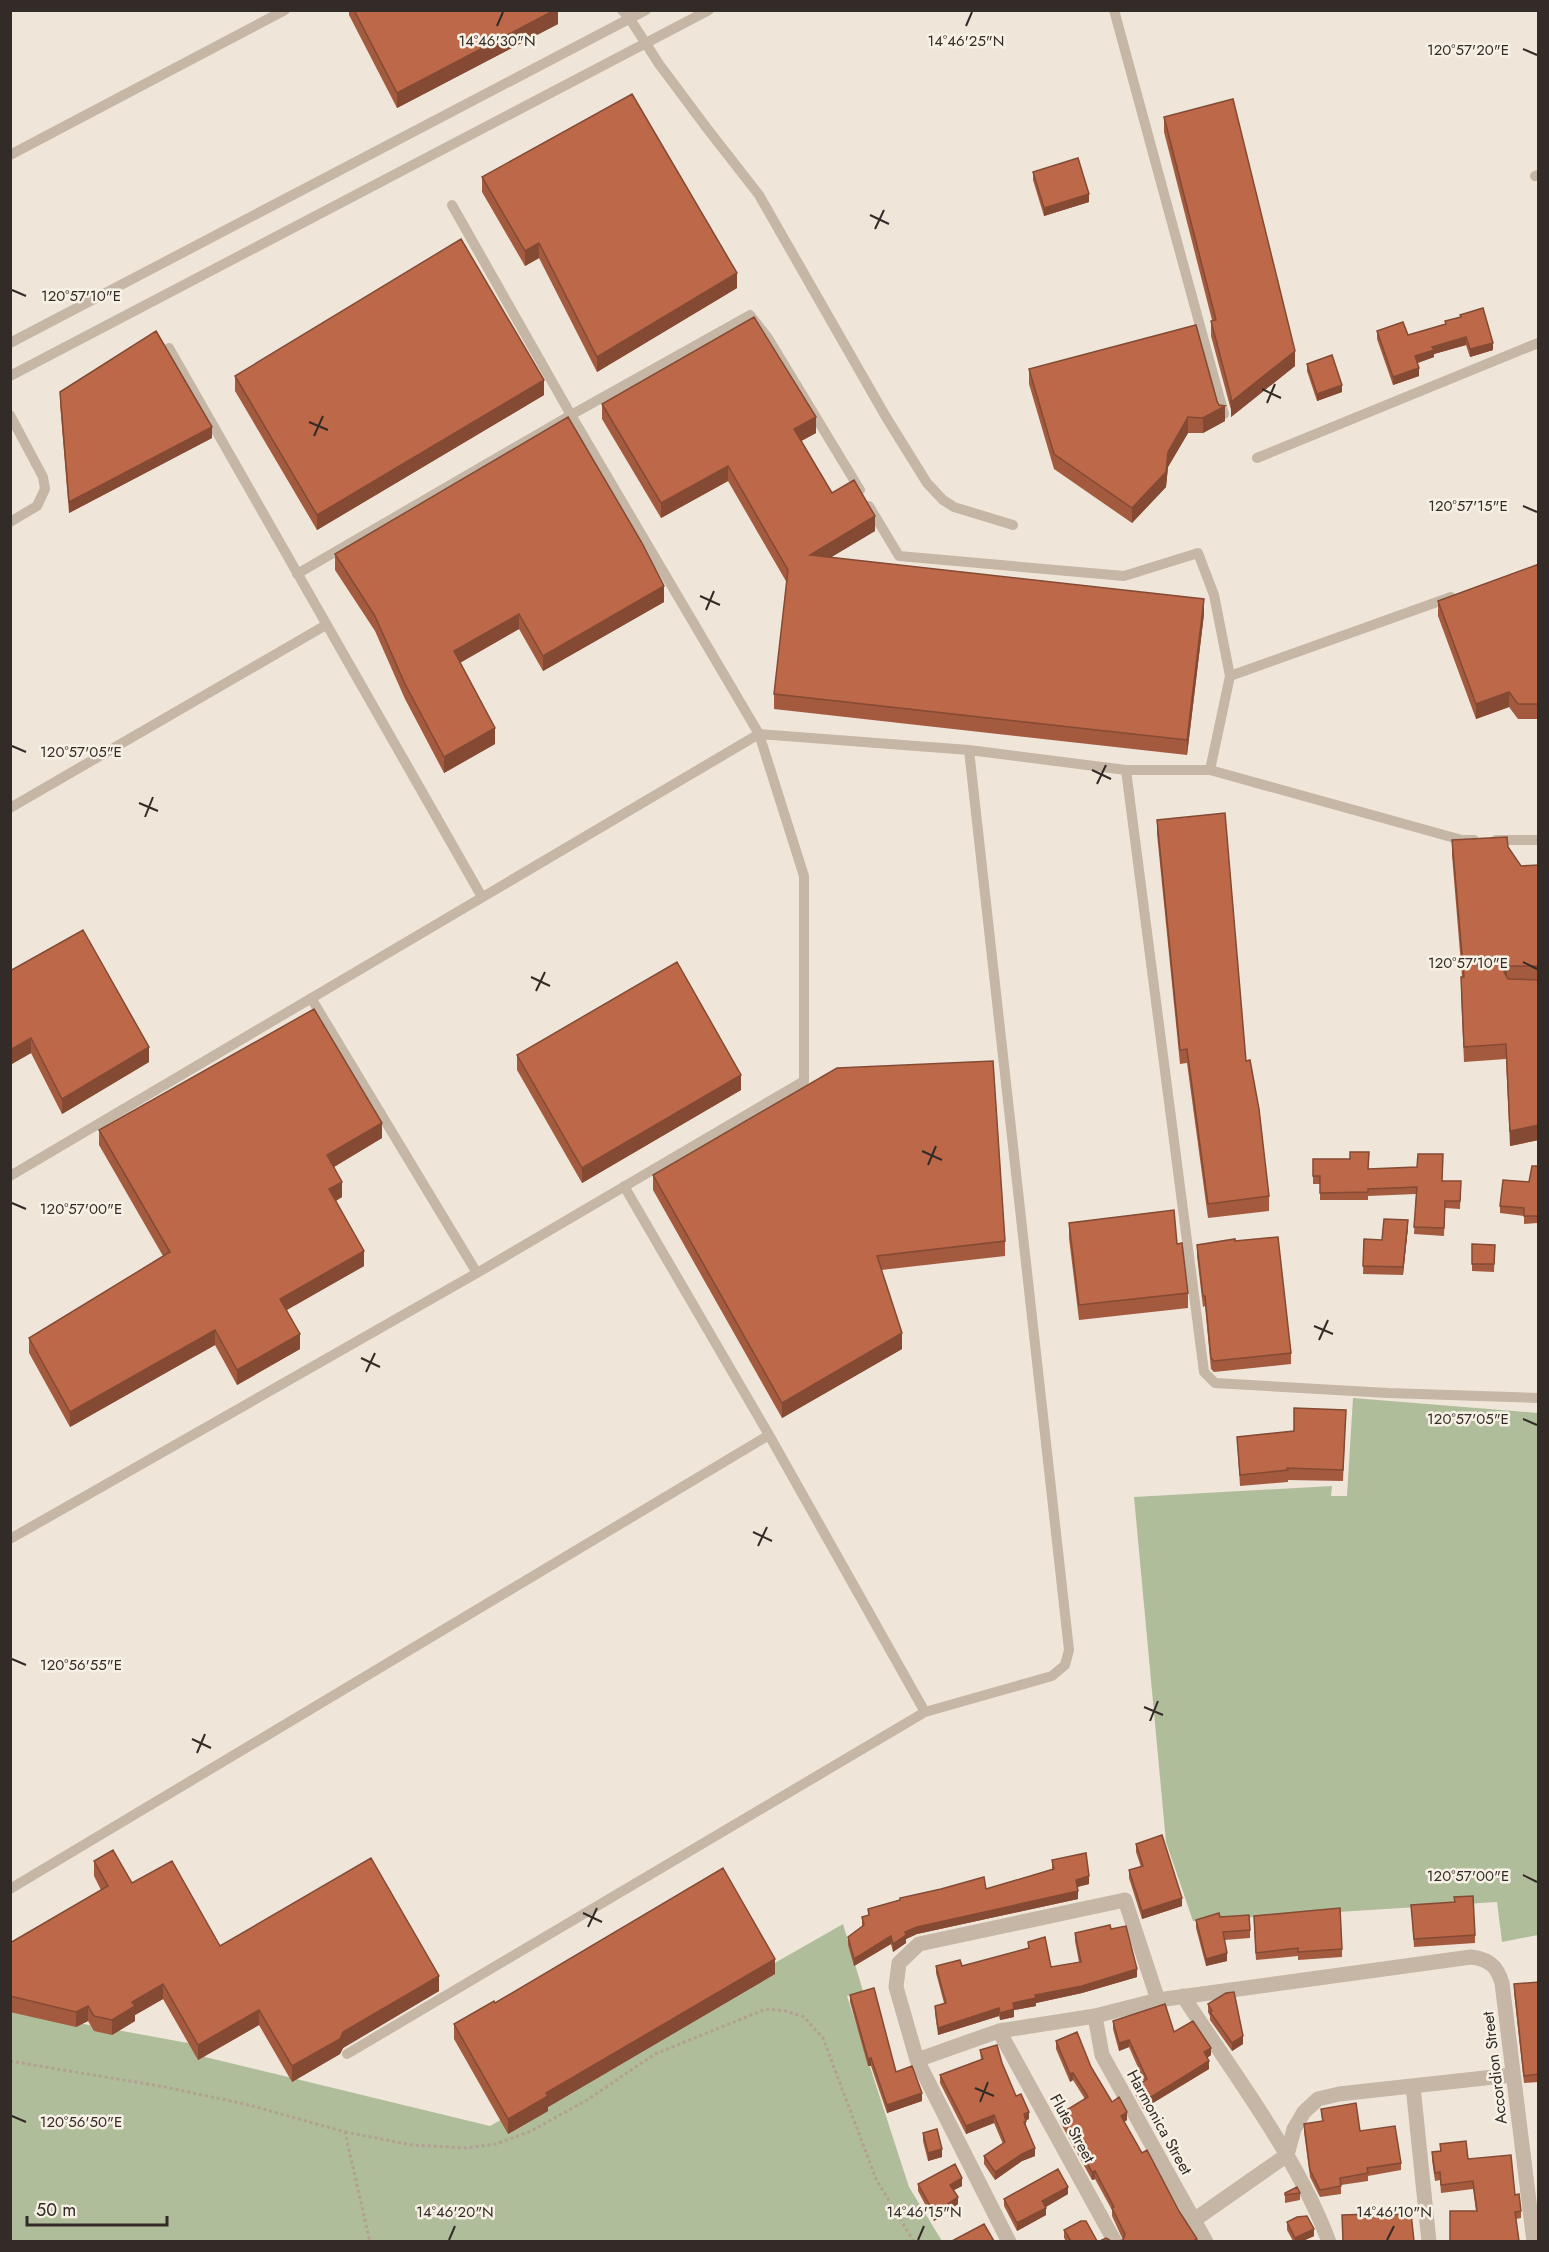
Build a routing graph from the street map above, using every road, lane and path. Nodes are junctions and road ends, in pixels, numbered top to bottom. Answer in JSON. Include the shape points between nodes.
{"nodes":[{"id":1,"x":285,"y":10,"type":"edge"},
{"id":2,"x":622,"y":10,"type":"edge"},
{"id":3,"x":646,"y":10,"type":"edge"},
{"id":4,"x":709,"y":10,"type":"edge"},
{"id":5,"x":1114,"y":10,"type":"edge"},
{"id":6,"x":630,"y":19,"type":"junction"},
{"id":7,"x":645,"y":44,"type":"junction"},
{"id":8,"x":10,"y":154,"type":"edge"},
{"id":9,"x":452,"y":205,"type":"dead end"},
{"id":10,"x":1539,"y":343,"type":"edge"},
{"id":11,"x":10,"y":344,"type":"edge"},
{"id":12,"x":169,"y":348,"type":"edge"},
{"id":13,"x":10,"y":376,"type":"edge"},
{"id":14,"x":1224,"y":414,"type":"edge"},
{"id":15,"x":10,"y":415,"type":"edge"},
{"id":16,"x":571,"y":415,"type":"junction"},
{"id":17,"x":1257,"y":458,"type":"dead end"},
{"id":18,"x":10,"y":522,"type":"edge"},
{"id":19,"x":1013,"y":525,"type":"dead end"},
{"id":20,"x":297,"y":574,"type":"junction"},
{"id":21,"x":1461,"y":593,"type":"edge"},
{"id":22,"x":326,"y":625,"type":"junction"},
{"id":23,"x":1230,"y":676,"type":"junction"},
{"id":24,"x":759,"y":734,"type":"junction"},
{"id":25,"x":969,"y":750,"type":"junction"},
{"id":26,"x":1126,"y":770,"type":"junction"},
{"id":27,"x":1210,"y":770,"type":"junction"},
{"id":28,"x":10,"y":808,"type":"edge"},
{"id":29,"x":1539,"y":840,"type":"edge"},
{"id":30,"x":482,"y":897,"type":"junction"},
{"id":31,"x":311,"y":998,"type":"junction"},
{"id":32,"x":10,"y":1176,"type":"edge"},
{"id":33,"x":624,"y":1186,"type":"junction"},
{"id":34,"x":477,"y":1273,"type":"junction"},
{"id":35,"x":1539,"y":1398,"type":"edge"},
{"id":36,"x":769,"y":1435,"type":"junction"},
{"id":37,"x":10,"y":1539,"type":"edge"},
{"id":38,"x":925,"y":1712,"type":"junction"},
{"id":39,"x":10,"y":1889,"type":"edge"},
{"id":40,"x":1183,"y":1996,"type":"junction"},
{"id":41,"x":1158,"y":2000,"type":"junction"},
{"id":42,"x":1095,"y":2016,"type":"junction"},
{"id":43,"x":999,"y":2031,"type":"junction"},
{"id":44,"x":347,"y":2054,"type":"dead end"},
{"id":45,"x":916,"y":2060,"type":"junction"},
{"id":46,"x":10,"y":2061,"type":"edge"},
{"id":47,"x":1512,"y":2075,"type":"junction"},
{"id":48,"x":1413,"y":2086,"type":"junction"},
{"id":49,"x":345,"y":2132,"type":"junction"},
{"id":50,"x":1287,"y":2155,"type":"junction"},
{"id":51,"x":1194,"y":2220,"type":"junction"},
{"id":52,"x":370,"y":2241,"type":"edge"},
{"id":53,"x":914,"y":2241,"type":"edge"},
{"id":54,"x":1009,"y":2241,"type":"edge"},
{"id":55,"x":1114,"y":2241,"type":"edge"},
{"id":56,"x":1206,"y":2241,"type":"edge"},
{"id":57,"x":1329,"y":2241,"type":"edge"},
{"id":58,"x":1429,"y":2241,"type":"edge"},
{"id":59,"x":1534,"y":2241,"type":"edge"}],
"edges":[{"from":1,"to":8,"type":"lane"},
{"from":2,"to":6,"type":"lane"},
{"from":3,"to":6,"type":"lane"},
{"from":4,"to":7,"type":"lane"},
{"from":5,"to":14,"type":"lane"},
{"from":6,"to":7,"type":"lane"},
{"from":6,"to":11,"type":"lane"},
{"from":7,"to":13,"type":"lane"},
{"from":7,"to":19,"type":"lane","via":[[759,195],[927,483],[954,507]]},
{"from":9,"to":16,"type":"lane"},
{"from":10,"to":17,"type":"lane"},
{"from":12,"to":20,"type":"lane"},
{"from":15,"to":18,"type":"lane","via":[[43,477],[45,489],[37,506]]},
{"from":16,"to":20,"type":"lane"},
{"from":16,"to":23,"type":"lane","via":[[750,315],[768,338],[899,556],[1124,576],[1198,553],[1214,595]]},
{"from":16,"to":24,"type":"lane"},
{"from":20,"to":22,"type":"lane"},
{"from":21,"to":23,"type":"lane"},
{"from":22,"to":28,"type":"lane"},
{"from":22,"to":30,"type":"lane"},
{"from":23,"to":27,"type":"lane"},
{"from":24,"to":25,"type":"lane"},
{"from":24,"to":30,"type":"lane"},
{"from":24,"to":33,"type":"lane","via":[[804,876],[804,1081]]},
{"from":25,"to":26,"type":"lane"},
{"from":25,"to":38,"type":"lane","via":[[1069,1650],[1065,1665],[1052,1676]]},
{"from":26,"to":27,"type":"lane"},
{"from":26,"to":35,"type":"lane","via":[[1204,1372],[1215,1383]]},
{"from":27,"to":29,"type":"lane","via":[[1462,840]]},
{"from":30,"to":31,"type":"lane"},
{"from":31,"to":32,"type":"lane"},
{"from":31,"to":34,"type":"lane"},
{"from":33,"to":34,"type":"lane"},
{"from":33,"to":36,"type":"lane"},
{"from":34,"to":37,"type":"lane"},
{"from":36,"to":38,"type":"lane"},
{"from":36,"to":39,"type":"lane"},
{"from":38,"to":44,"type":"lane"},
{"from":40,"to":41,"type":"street"},
{"from":40,"to":47,"type":"street","name":"Accordion Street","via":[[1482,1958],[1492,1963],[1502,1983]]},
{"from":40,"to":50,"type":"street"},
{"from":41,"to":42,"type":"street"},
{"from":41,"to":45,"type":"street","via":[[1125,1900],[919,1944],[899,1964],[896,1987]]},
{"from":42,"to":43,"type":"street"},
{"from":42,"to":51,"type":"street","name":"Harmonica Street","via":[[1102,2055]]},
{"from":43,"to":45,"type":"street"},
{"from":43,"to":55,"type":"street","name":"Flute Street"},
{"from":45,"to":54,"type":"street"},
{"from":46,"to":49,"type":"path","via":[[165,2087]]},
{"from":47,"to":48,"type":"street"},
{"from":47,"to":59,"type":"street","name":"Accordion Street"},
{"from":48,"to":50,"type":"street","via":[[1318,2099],[1294,2129]]},
{"from":48,"to":58,"type":"street"},
{"from":49,"to":52,"type":"path"},
{"from":49,"to":53,"type":"path","via":[[412,2145],[466,2148],[496,2144],[586,2100],[655,2054],[766,2009],[786,2011],[804,2018],[823,2038],[876,2179]]},
{"from":50,"to":51,"type":"street"},
{"from":50,"to":57,"type":"street"},
{"from":51,"to":56,"type":"street","name":"Harmonica Street"}]}
